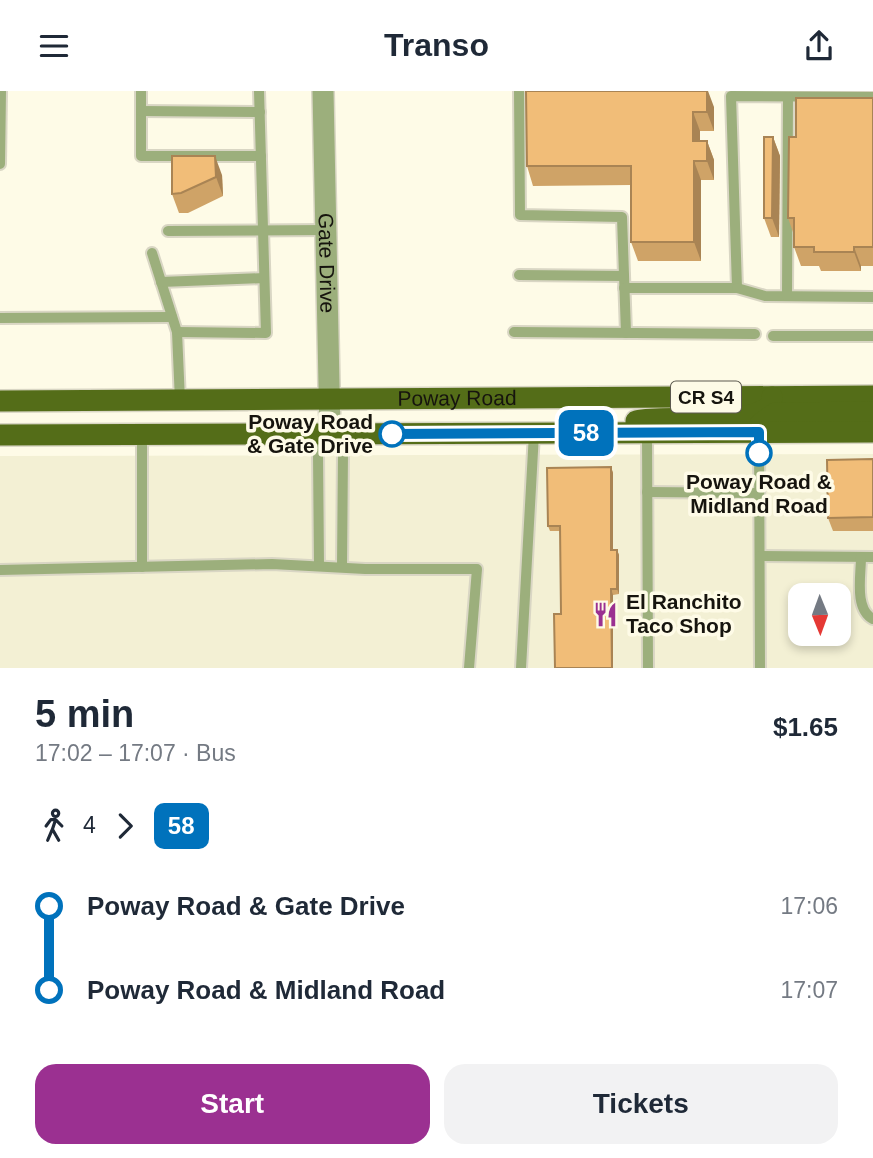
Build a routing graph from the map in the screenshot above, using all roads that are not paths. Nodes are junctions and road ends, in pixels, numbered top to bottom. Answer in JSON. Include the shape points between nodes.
{"nodes":[{"id":1,"x":1,"y":91,"type":"edge"},
{"id":2,"x":141,"y":91,"type":"edge"},
{"id":3,"x":259,"y":91,"type":"edge"},
{"id":4,"x":323,"y":91,"type":"edge"},
{"id":5,"x":519,"y":91,"type":"edge"},
{"id":6,"x":727,"y":94,"type":"edge"},
{"id":7,"x":788,"y":97,"type":"junction"},
{"id":8,"x":873,"y":97,"type":"edge"},
{"id":9,"x":141,"y":111,"type":"junction"},
{"id":10,"x":260,"y":112,"type":"junction"},
{"id":11,"x":261,"y":156,"type":"junction"},
{"id":12,"x":0,"y":164,"type":"edge"},
{"id":13,"x":326,"y":230,"type":"junction"},
{"id":14,"x":168,"y":231,"type":"dead end"},
{"id":15,"x":263,"y":232,"type":"junction"},
{"id":16,"x":152,"y":253,"type":"dead end"},
{"id":17,"x":519,"y":275,"type":"dead end"},
{"id":18,"x":264,"y":278,"type":"junction"},
{"id":19,"x":161,"y":282,"type":"junction"},
{"id":20,"x":624,"y":282,"type":"junction"},
{"id":21,"x":737,"y":288,"type":"junction"},
{"id":22,"x":787,"y":296,"type":"junction"},
{"id":23,"x":873,"y":297,"type":"edge"},
{"id":24,"x":172,"y":317,"type":"junction"},
{"id":25,"x":0,"y":318,"type":"edge"},
{"id":26,"x":177,"y":332,"type":"junction"},
{"id":27,"x":514,"y":332,"type":"dead end"},
{"id":28,"x":626,"y":333,"type":"junction"},
{"id":29,"x":755,"y":334,"type":"dead end"},
{"id":30,"x":873,"y":336,"type":"edge"},
{"id":31,"x":773,"y":337,"type":"dead end"},
{"id":32,"x":873,"y":396,"type":"edge"},
{"id":33,"x":772,"y":397,"type":"junction"},
{"id":34,"x":329,"y":400,"type":"junction"},
{"id":35,"x":0,"y":401,"type":"edge"},
{"id":36,"x":180,"y":401,"type":"junction"},
{"id":37,"x":71,"y":402,"type":"junction"},
{"id":38,"x":873,"y":412,"type":"edge"},
{"id":39,"x":0,"y":413,"type":"edge"},
{"id":40,"x":647,"y":432,"type":"junction"},
{"id":41,"x":759,"y":432,"type":"junction"},
{"id":42,"x":873,"y":432,"type":"edge"},
{"id":43,"x":534,"y":433,"type":"junction"},
{"id":44,"x":604,"y":433,"type":"junction"},
{"id":45,"x":330,"y":434,"type":"junction"},
{"id":46,"x":0,"y":435,"type":"edge"},
{"id":47,"x":142,"y":435,"type":"junction"},
{"id":48,"x":647,"y":492,"type":"junction"},
{"id":49,"x":759,"y":493,"type":"junction"},
{"id":50,"x":760,"y":556,"type":"junction"},
{"id":51,"x":867,"y":557,"type":"edge"},
{"id":52,"x":319,"y":565,"type":"junction"},
{"id":53,"x":142,"y":567,"type":"junction"},
{"id":54,"x":342,"y":567,"type":"junction"},
{"id":55,"x":0,"y":570,"type":"edge"},
{"id":56,"x":873,"y":619,"type":"edge"},
{"id":57,"x":469,"y":668,"type":"edge"},
{"id":58,"x":521,"y":668,"type":"edge"},
{"id":59,"x":648,"y":668,"type":"edge"},
{"id":60,"x":760,"y":668,"type":"edge"}],
"edges":[{"from":1,"to":12,"type":"lane"},
{"from":2,"to":9,"type":"lane"},
{"from":3,"to":10,"type":"lane"},
{"from":4,"to":13,"type":"street","name":"Gate Drive"},
{"from":5,"to":20,"type":"lane","via":[[520,215],[622,217]]},
{"from":6,"to":7,"type":"lane"},
{"from":6,"to":21,"type":"lane"},
{"from":7,"to":8,"type":"lane"},
{"from":7,"to":22,"type":"lane"},
{"from":9,"to":10,"type":"lane"},
{"from":9,"to":11,"type":"lane","via":[[141,156]]},
{"from":10,"to":11,"type":"lane"},
{"from":11,"to":15,"type":"lane"},
{"from":13,"to":15,"type":"lane"},
{"from":13,"to":34,"type":"street","name":"Gate Drive"},
{"from":14,"to":15,"type":"lane"},
{"from":15,"to":18,"type":"lane"},
{"from":16,"to":19,"type":"lane"},
{"from":17,"to":20,"type":"lane"},
{"from":18,"to":19,"type":"lane"},
{"from":18,"to":26,"type":"lane","via":[[266,333]]},
{"from":19,"to":24,"type":"lane"},
{"from":20,"to":21,"type":"lane"},
{"from":20,"to":28,"type":"lane"},
{"from":21,"to":22,"type":"lane"},
{"from":22,"to":23,"type":"lane"},
{"from":24,"to":25,"type":"lane"},
{"from":24,"to":26,"type":"lane"},
{"from":26,"to":36,"type":"lane"},
{"from":27,"to":28,"type":"lane"},
{"from":28,"to":29,"type":"lane"},
{"from":30,"to":31,"type":"lane"},
{"from":32,"to":33,"type":"main road","name":"Poway Road","number":"CR S4"},
{"from":33,"to":34,"type":"main road","name":"Poway Road","number":"CR S4"},
{"from":33,"to":44,"type":"main road","via":[[771,405],[752,417],[657,418]]},
{"from":34,"to":36,"type":"main road","name":"Poway Road","number":"CR S4"},
{"from":34,"to":45,"type":"street","name":"Gate Drive"},
{"from":35,"to":37,"type":"main road","name":"Poway Road","number":"CR S4"},
{"from":36,"to":37,"type":"main road","name":"Poway Road","number":"CR S4"},
{"from":37,"to":39,"type":"main road","via":[[42,411]]},
{"from":38,"to":41,"type":"main road","via":[[775,413],[761,423]]},
{"from":40,"to":41,"type":"main road","name":"Poway Road","number":"CR S4"},
{"from":40,"to":44,"type":"main road","name":"Poway Road","number":"CR S4"},
{"from":40,"to":48,"type":"lane"},
{"from":41,"to":42,"type":"main road","name":"Poway Road","number":"CR S4"},
{"from":41,"to":49,"type":"lane"},
{"from":43,"to":44,"type":"main road","name":"Poway Road","number":"CR S4"},
{"from":43,"to":45,"type":"main road","name":"Poway Road","number":"CR S4"},
{"from":43,"to":58,"type":"lane"},
{"from":45,"to":47,"type":"main road","name":"Poway Road","number":"CR S4"},
{"from":45,"to":52,"type":"lane","via":[[318,453]]},
{"from":45,"to":54,"type":"lane","via":[[343,452]]},
{"from":46,"to":47,"type":"main road","name":"Poway Road","number":"CR S4"},
{"from":47,"to":53,"type":"lane"},
{"from":48,"to":49,"type":"lane"},
{"from":48,"to":59,"type":"lane"},
{"from":49,"to":50,"type":"lane"},
{"from":50,"to":51,"type":"lane"},
{"from":50,"to":60,"type":"lane"},
{"from":51,"to":56,"type":"lane","via":[[861,606]]},
{"from":52,"to":53,"type":"lane"},
{"from":52,"to":54,"type":"lane"},
{"from":53,"to":55,"type":"lane"},
{"from":54,"to":57,"type":"lane","via":[[477,569]]}]}
